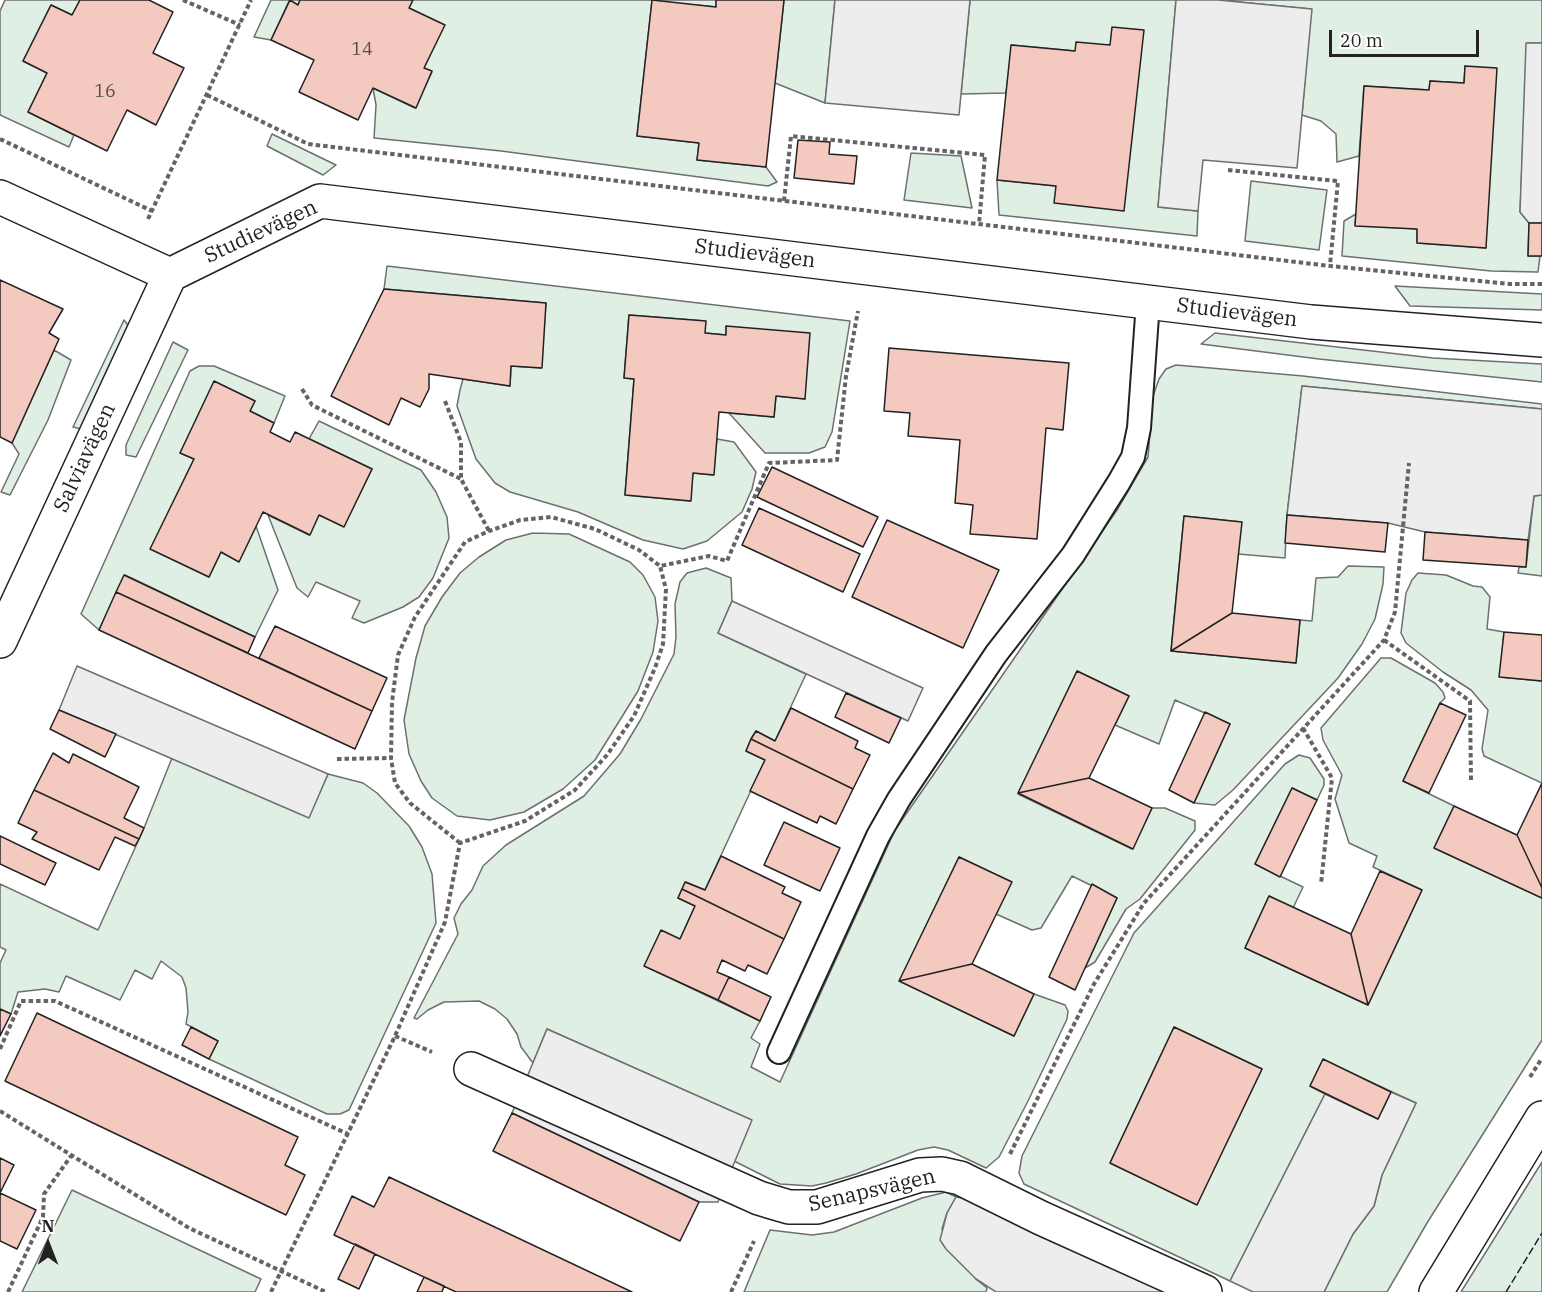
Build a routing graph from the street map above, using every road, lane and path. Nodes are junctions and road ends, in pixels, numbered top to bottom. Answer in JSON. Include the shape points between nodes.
{"nodes":[{"id":1,"x":183,"y":0,"type":"edge"},
{"id":2,"x":251,"y":0,"type":"edge"},
{"id":3,"x":240,"y":25,"type":"junction"},
{"id":4,"x":207,"y":95,"type":"junction"},
{"id":5,"x":0,"y":139,"type":"edge"},
{"id":6,"x":1228,"y":171,"type":"dead end"},
{"id":7,"x":0,"y":197,"type":"edge"},
{"id":8,"x":784,"y":201,"type":"junction"},
{"id":9,"x":152,"y":210,"type":"junction"},
{"id":10,"x":979,"y":224,"type":"junction"},
{"id":11,"x":130,"y":256,"type":"junction"},
{"id":12,"x":1330,"y":266,"type":"junction"},
{"id":13,"x":876,"y":269,"type":"junction"},
{"id":14,"x":170,"y":275,"type":"junction"},
{"id":15,"x":1542,"y":284,"type":"edge"},
{"id":16,"x":1148,"y":302,"type":"junction"},
{"id":17,"x":1542,"y":340,"type":"edge"},
{"id":18,"x":302,"y":389,"type":"dead end"},
{"id":19,"x":445,"y":402,"type":"dead end"},
{"id":20,"x":1409,"y":463,"type":"dead end"},
{"id":21,"x":461,"y":479,"type":"junction"},
{"id":22,"x":489,"y":531,"type":"junction"},
{"id":23,"x":660,"y":566,"type":"junction"},
{"id":24,"x":1384,"y":640,"type":"junction"},
{"id":25,"x":0,"y":641,"type":"edge"},
{"id":26,"x":1303,"y":728,"type":"junction"},
{"id":27,"x":391,"y":758,"type":"junction"},
{"id":28,"x":337,"y":759,"type":"dead end"},
{"id":29,"x":1471,"y":781,"type":"dead end"},
{"id":30,"x":460,"y":843,"type":"junction"},
{"id":31,"x":1321,"y":884,"type":"dead end"},
{"id":32,"x":0,"y":1049,"type":"edge"},
{"id":33,"x":779,"y":1052,"type":"dead end"},
{"id":34,"x":471,"y":1069,"type":"dead end"},
{"id":35,"x":0,"y":1111,"type":"edge"},
{"id":36,"x":1542,"y":1118,"type":"edge"},
{"id":37,"x":348,"y":1134,"type":"junction"},
{"id":38,"x":71,"y":1156,"type":"junction"},
{"id":39,"x":991,"y":1192,"type":"junction"},
{"id":40,"x":772,"y":1202,"type":"junction"},
{"id":41,"x":281,"y":1270,"type":"junction"},
{"id":42,"x":8,"y":1292,"type":"edge"},
{"id":43,"x":271,"y":1292,"type":"edge"},
{"id":44,"x":326,"y":1292,"type":"edge"},
{"id":45,"x":731,"y":1292,"type":"edge"},
{"id":46,"x":1205,"y":1292,"type":"edge"},
{"id":47,"x":1436,"y":1292,"type":"edge"}],
"edges":[{"from":1,"to":3,"type":"path"},
{"from":2,"to":3,"type":"path"},
{"from":3,"to":4,"type":"path"},
{"from":4,"to":8,"type":"path","via":[[308,144]]},
{"from":4,"to":9,"type":"path"},
{"from":5,"to":9,"type":"path"},
{"from":6,"to":12,"type":"path","via":[[1338,181]]},
{"from":7,"to":11,"type":"street"},
{"from":8,"to":10,"type":"path"},
{"from":8,"to":10,"type":"path","via":[[790,136],[985,155]]},
{"from":9,"to":11,"type":"path"},
{"from":10,"to":12,"type":"path"},
{"from":11,"to":14,"type":"street"},
{"from":12,"to":15,"type":"path"},
{"from":13,"to":14,"type":"street","name":"Studievägen","via":[[320,201]]},
{"from":13,"to":16,"type":"street","name":"Studievägen"},
{"from":13,"to":23,"type":"path","via":[[855,316],[837,460],[769,463],[727,561],[709,556]]},
{"from":14,"to":25,"type":"street","name":"Salviavägen"},
{"from":16,"to":17,"type":"street","name":"Studievägen","via":[[1311,322]]},
{"from":16,"to":33,"type":"lane","via":[[1139,428],[1133,457],[1073,555],[996,654],[899,799],[878,836]]},
{"from":18,"to":21,"type":"path","via":[[312,405]]},
{"from":19,"to":21,"type":"path","via":[[461,441]]},
{"from":20,"to":24,"type":"path","via":[[1395,612]]},
{"from":21,"to":22,"type":"path"},
{"from":22,"to":23,"type":"path","via":[[520,520],[551,517],[595,529],[639,550]]},
{"from":22,"to":27,"type":"path","via":[[465,542],[415,618],[398,655]]},
{"from":23,"to":30,"type":"path","via":[[666,589],[663,644],[634,716],[607,755],[575,790],[525,821]]},
{"from":24,"to":26,"type":"path"},
{"from":24,"to":29,"type":"path","via":[[1470,701]]},
{"from":26,"to":31,"type":"path","via":[[1332,778]]},
{"from":26,"to":39,"type":"path","via":[[1144,903],[1094,984]]},
{"from":27,"to":28,"type":"path"},
{"from":27,"to":30,"type":"path","via":[[395,783],[410,803]]},
{"from":30,"to":37,"type":"path","via":[[445,922]]},
{"from":32,"to":37,"type":"path","via":[[21,1001],[55,1001]]},
{"from":34,"to":40,"type":"street","name":"Senapsvägen"},
{"from":35,"to":38,"type":"path"},
{"from":36,"to":47,"type":"street"},
{"from":37,"to":41,"type":"path"},
{"from":38,"to":41,"type":"path","via":[[189,1228]]},
{"from":38,"to":42,"type":"path","via":[[44,1194],[43,1217]]},
{"from":39,"to":40,"type":"street","name":"Senapsvägen","via":[[960,1178],[920,1175],[817,1207],[789,1207]]},
{"from":39,"to":46,"type":"street","name":"Senapsvägen"},
{"from":40,"to":45,"type":"path"},
{"from":41,"to":43,"type":"path"},
{"from":41,"to":44,"type":"path"}]}
